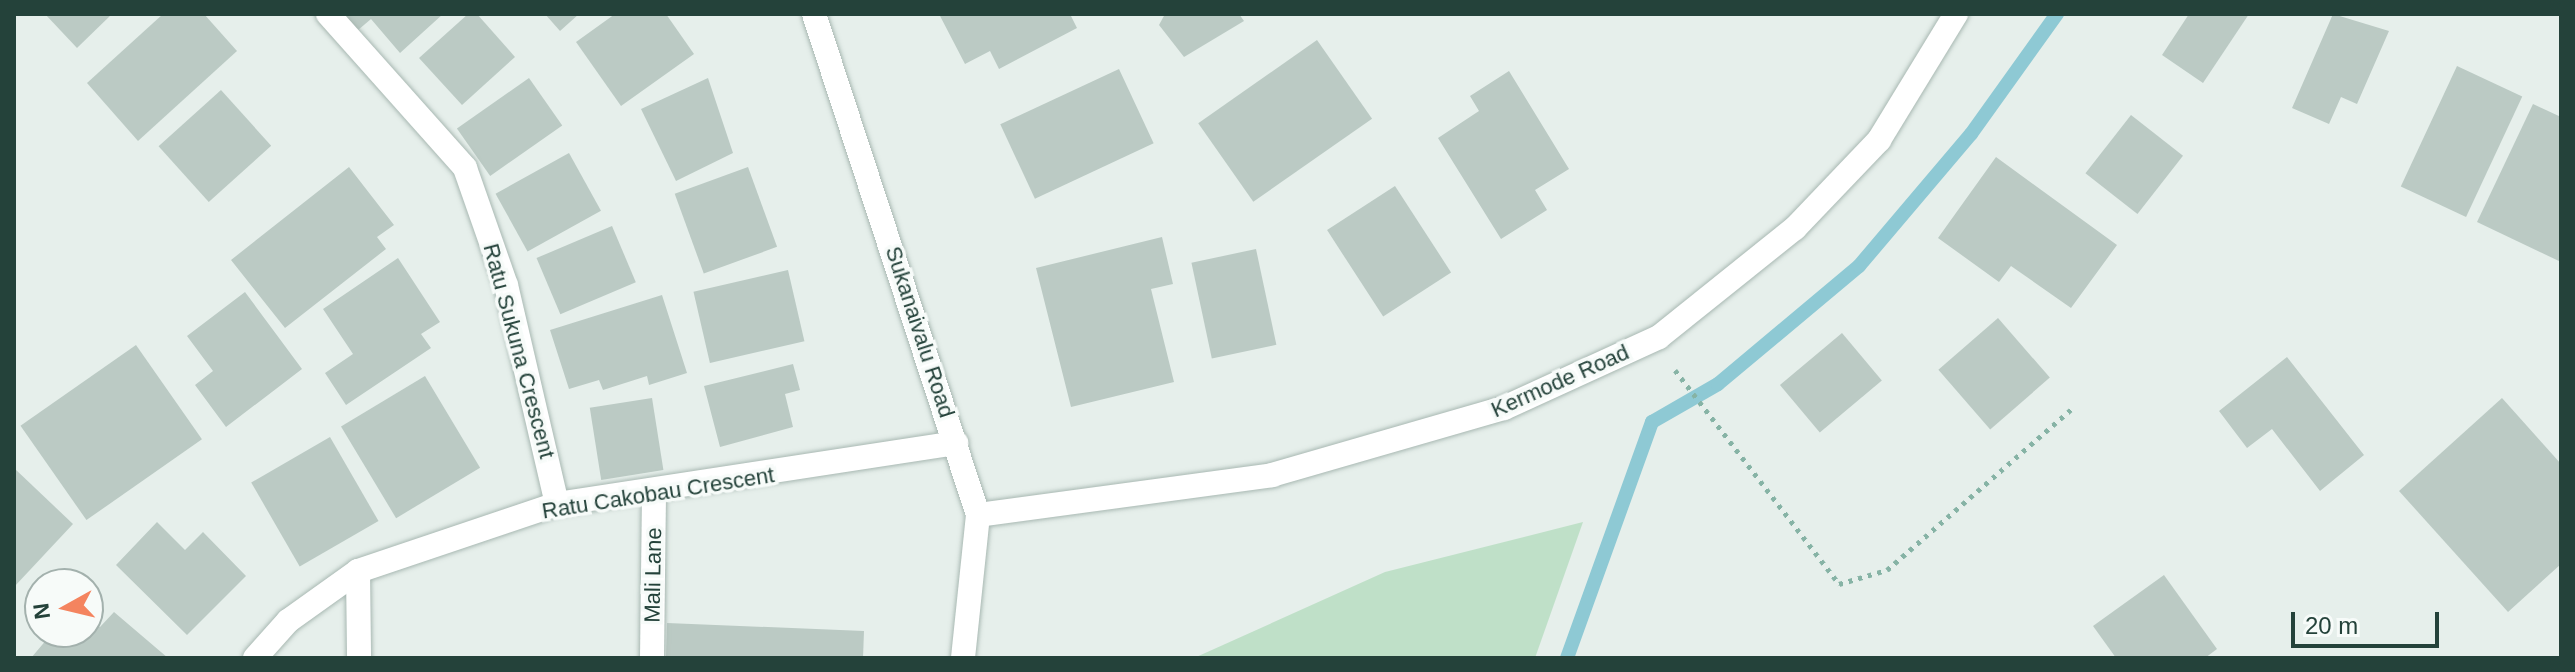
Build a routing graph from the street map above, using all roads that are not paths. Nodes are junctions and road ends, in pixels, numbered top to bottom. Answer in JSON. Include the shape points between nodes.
{"nodes":[{"id":1,"x":328,"y":14,"type":"edge"},
{"id":2,"x":814,"y":14,"type":"edge"},
{"id":3,"x":1956,"y":14,"type":"edge"},
{"id":4,"x":956,"y":443,"type":"junction"},
{"id":5,"x":654,"y":492,"type":"junction"},
{"id":6,"x":557,"y":504,"type":"junction"},
{"id":7,"x":978,"y":515,"type":"junction"},
{"id":8,"x":358,"y":571,"type":"junction"},
{"id":9,"x":255,"y":658,"type":"edge"},
{"id":10,"x":359,"y":658,"type":"edge"},
{"id":11,"x":652,"y":658,"type":"edge"},
{"id":12,"x":963,"y":658,"type":"edge"}],
"edges":[{"from":1,"to":6,"type":"street","name":"Ratu Sukuna Crescent","via":[[465,168],[506,285]]},
{"from":2,"to":4,"type":"street","name":"Sukanaivalu Road"},
{"from":3,"to":7,"type":"street","name":"Kermode Road","via":[[1879,140],[1795,228],[1659,337],[1504,408],[1272,475]]},
{"from":4,"to":5,"type":"street","name":"Ratu Cakobau Crescent"},
{"from":4,"to":7,"type":"street","name":"Sukanaivalu Road"},
{"from":5,"to":6,"type":"street","name":"Ratu Cakobau Crescent"},
{"from":5,"to":11,"type":"street","name":"Mali Lane"},
{"from":6,"to":8,"type":"street","name":"Ratu Cakobau Crescent"},
{"from":7,"to":12,"type":"street","name":"Sukanaivalu Road"},
{"from":8,"to":9,"type":"street","name":"Ratu Cakobau Crescent","via":[[288,621]]},
{"from":8,"to":10,"type":"street"}]}
